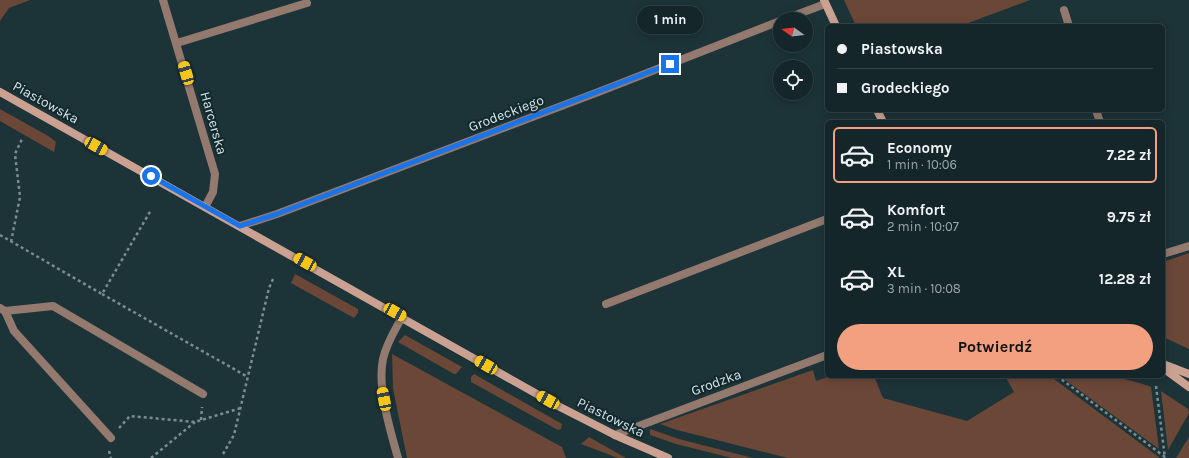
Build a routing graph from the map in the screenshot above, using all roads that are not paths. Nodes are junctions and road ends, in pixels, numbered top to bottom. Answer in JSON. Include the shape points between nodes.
{"nodes":[{"id":1,"x":163,"y":0,"type":"edge"},
{"id":2,"x":824,"y":2,"type":"edge"},
{"id":3,"x":307,"y":3,"type":"dead end"},
{"id":4,"x":1064,"y":10,"type":"dead end"},
{"id":5,"x":801,"y":12,"type":"edge"},
{"id":6,"x":773,"y":24,"type":"edge"},
{"id":7,"x":835,"y":24,"type":"edge"},
{"id":8,"x":1068,"y":24,"type":"edge"},
{"id":9,"x":177,"y":43,"type":"junction"},
{"id":10,"x":0,"y":92,"type":"edge"},
{"id":11,"x":205,"y":207,"type":"junction"},
{"id":12,"x":825,"y":220,"type":"edge"},
{"id":13,"x":240,"y":226,"type":"junction"},
{"id":14,"x":1189,"y":246,"type":"edge"},
{"id":15,"x":1165,"y":253,"type":"edge"},
{"id":16,"x":606,"y":304,"type":"dead end"},
{"id":17,"x":2,"y":310,"type":"edge"},
{"id":18,"x":402,"y":317,"type":"junction"},
{"id":19,"x":825,"y":356,"type":"edge"},
{"id":20,"x":1165,"y":365,"type":"edge"},
{"id":21,"x":1165,"y":369,"type":"edge"},
{"id":22,"x":1189,"y":374,"type":"edge"},
{"id":23,"x":1189,"y":387,"type":"edge"},
{"id":24,"x":203,"y":394,"type":"dead end"},
{"id":25,"x":615,"y":435,"type":"junction"},
{"id":26,"x":111,"y":438,"type":"road end"},
{"id":27,"x":398,"y":458,"type":"edge"},
{"id":28,"x":668,"y":458,"type":"edge"}],
"edges":[{"from":1,"to":9,"type":"street","name":"Harcerska"},
{"from":2,"to":5,"type":"street"},
{"from":2,"to":7,"type":"street"},
{"from":3,"to":9,"type":"street"},
{"from":4,"to":8,"type":"street"},
{"from":6,"to":13,"type":"street","name":"Grodeckiego","via":[[557,108]]},
{"from":9,"to":11,"type":"street","name":"Harcerska","via":[[215,174],[213,192]]},
{"from":10,"to":11,"type":"street","name":"Piastowska"},
{"from":11,"to":13,"type":"street","name":"Piastowska"},
{"from":12,"to":16,"type":"street"},
{"from":13,"to":18,"type":"street","name":"Piastowska"},
{"from":14,"to":15,"type":"street"},
{"from":17,"to":24,"type":"street","via":[[53,306]]},
{"from":17,"to":26,"type":"street","via":[[14,331]]},
{"from":18,"to":25,"type":"street","name":"Piastowska"},
{"from":18,"to":27,"type":"street","via":[[388,343],[383,359],[382,386]]},
{"from":19,"to":25,"type":"street","name":"Grodzka"},
{"from":20,"to":22,"type":"street"},
{"from":21,"to":23,"type":"street"},
{"from":25,"to":28,"type":"street","name":"Piastowska"}]}
